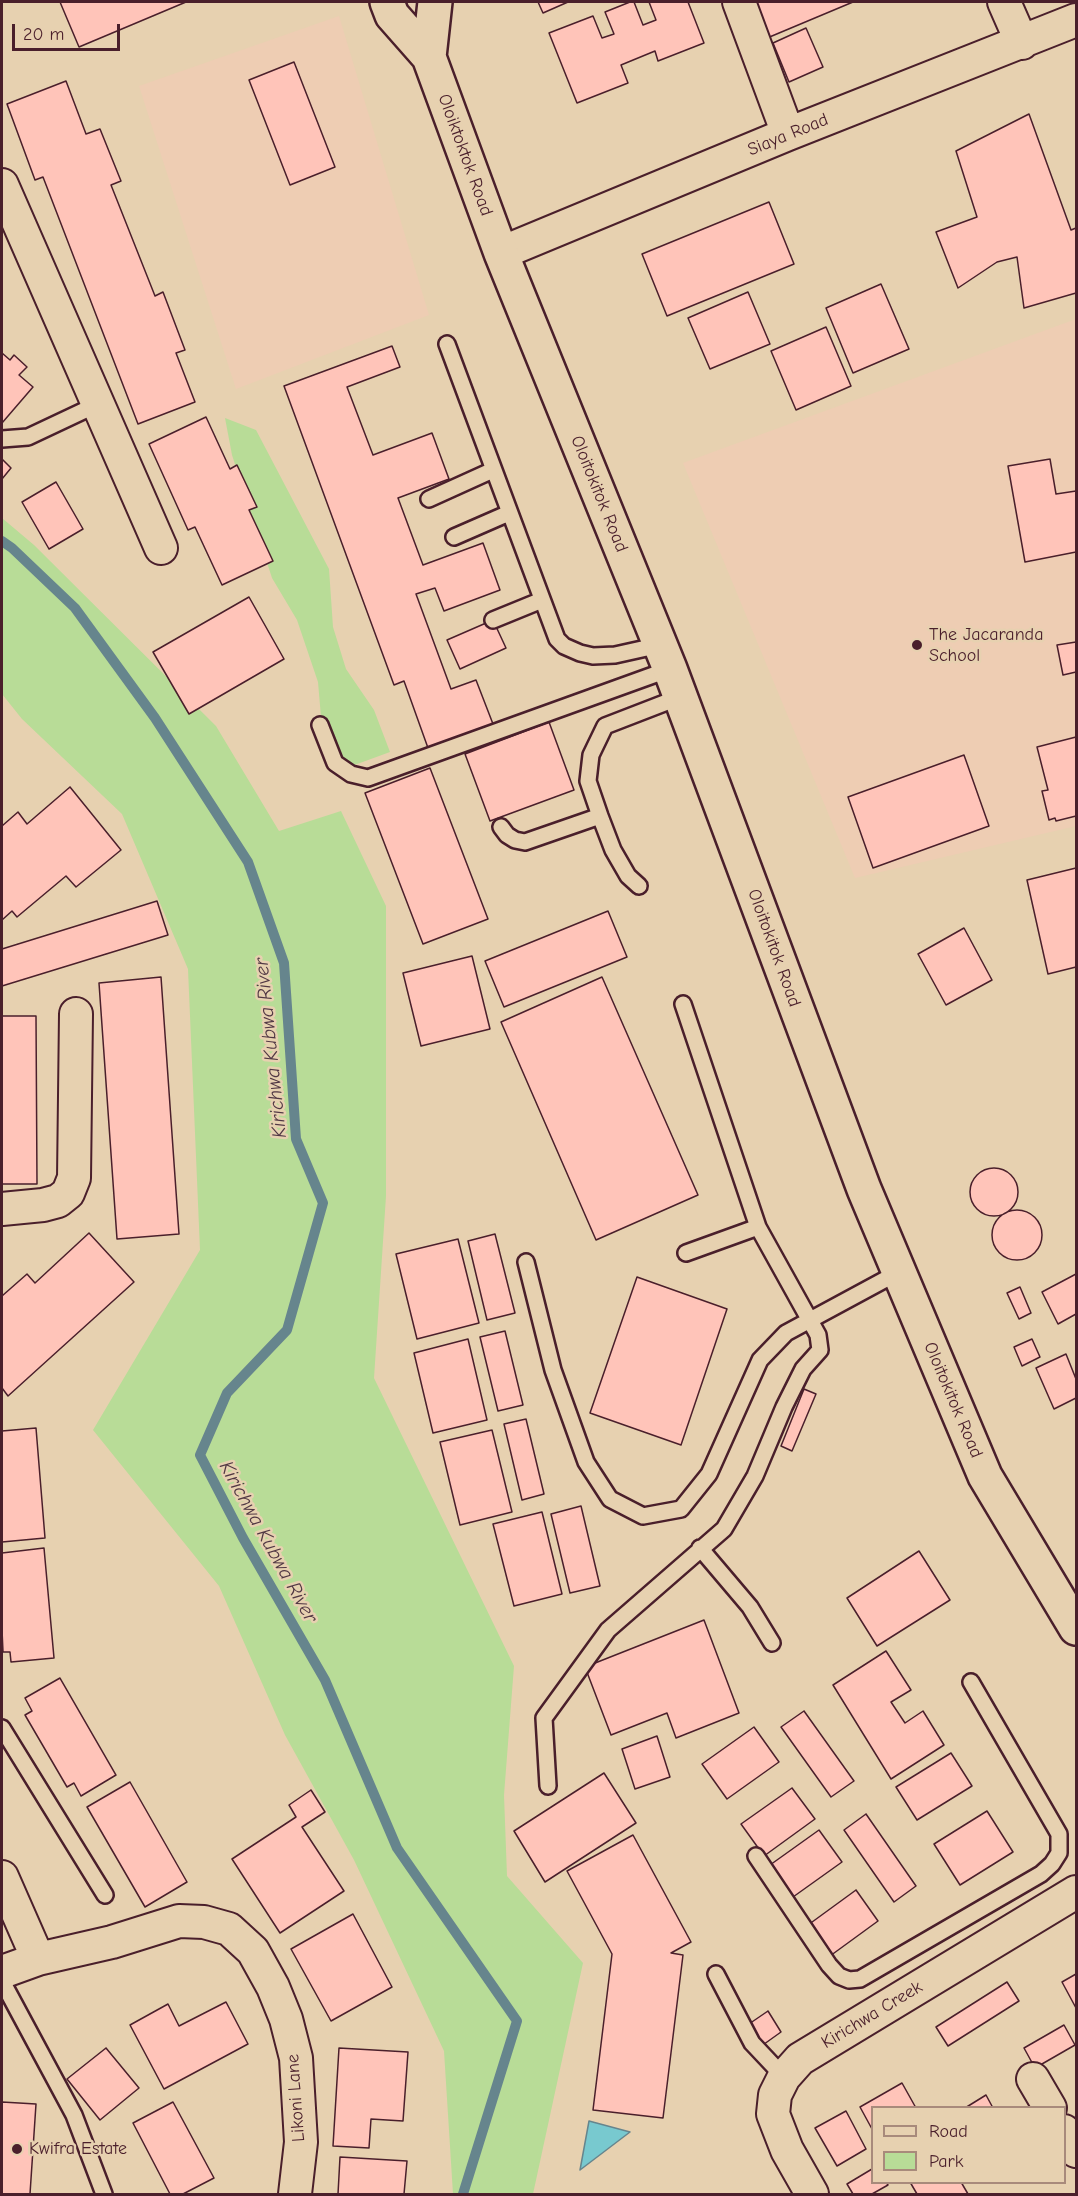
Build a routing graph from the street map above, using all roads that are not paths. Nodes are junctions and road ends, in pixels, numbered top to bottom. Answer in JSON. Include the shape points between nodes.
{"nodes":[{"id":1,"x":387,"y":2,"type":"edge"},
{"id":2,"x":435,"y":2,"type":"edge"},
{"id":3,"x":739,"y":2,"type":"edge"},
{"id":4,"x":1004,"y":2,"type":"edge"},
{"id":5,"x":1077,"y":20,"type":"edge"},
{"id":6,"x":1022,"y":43,"type":"junction"},
{"id":7,"x":429,"y":57,"type":"junction"},
{"id":8,"x":788,"y":134,"type":"junction"},
{"id":9,"x":2,"y":185,"type":"edge"},
{"id":10,"x":501,"y":253,"type":"junction"},
{"id":11,"x":447,"y":344,"type":"dead end"},
{"id":12,"x":98,"y":404,"type":"junction"},
{"id":13,"x":2,"y":439,"type":"edge"},
{"id":14,"x":493,"y":470,"type":"junction"},
{"id":15,"x":429,"y":499,"type":"dead end"},
{"id":16,"x":509,"y":513,"type":"junction"},
{"id":17,"x":454,"y":537,"type":"dead end"},
{"id":18,"x":161,"y":548,"type":"dead end"},
{"id":19,"x":542,"y":600,"type":"junction"},
{"id":20,"x":493,"y":620,"type":"dead end"},
{"id":21,"x":670,"y":671,"type":"junction"},
{"id":22,"x":320,"y":725,"type":"dead end"},
{"id":23,"x":600,"y":816,"type":"junction"},
{"id":24,"x":501,"y":827,"type":"dead end"},
{"id":25,"x":639,"y":886,"type":"dead end"},
{"id":26,"x":683,"y":1004,"type":"dead end"},
{"id":27,"x":76,"y":1014,"type":"dead end"},
{"id":28,"x":2,"y":1209,"type":"edge"},
{"id":29,"x":758,"y":1227,"type":"junction"},
{"id":30,"x":686,"y":1253,"type":"dead end"},
{"id":31,"x":526,"y":1262,"type":"dead end"},
{"id":32,"x":899,"y":1272,"type":"junction"},
{"id":33,"x":810,"y":1321,"type":"junction"},
{"id":34,"x":700,"y":1548,"type":"junction"},
{"id":35,"x":1077,"y":1628,"type":"edge"},
{"id":36,"x":772,"y":1643,"type":"dead end"},
{"id":37,"x":970,"y":1682,"type":"dead end"},
{"id":38,"x":2,"y":1728,"type":"edge"},
{"id":39,"x":548,"y":1786,"type":"dead end"},
{"id":40,"x":756,"y":1856,"type":"dead end"},
{"id":41,"x":2,"y":1877,"type":"edge"},
{"id":42,"x":1077,"y":1892,"type":"edge"},
{"id":43,"x":105,"y":1895,"type":"dead end"},
{"id":44,"x":1038,"y":1896,"type":"junction"},
{"id":45,"x":38,"y":1959,"type":"junction"},
{"id":46,"x":2,"y":1972,"type":"edge"},
{"id":47,"x":716,"y":1974,"type":"dead end"},
{"id":48,"x":2,"y":1981,"type":"edge"},
{"id":49,"x":784,"y":2077,"type":"junction"},
{"id":50,"x":1033,"y":2079,"type":"dead end"},
{"id":51,"x":1049,"y":2106,"type":"edge"},
{"id":52,"x":1066,"y":2133,"type":"edge"},
{"id":53,"x":1077,"y":2151,"type":"edge"},
{"id":54,"x":104,"y":2194,"type":"edge"},
{"id":55,"x":295,"y":2194,"type":"edge"},
{"id":56,"x":812,"y":2194,"type":"edge"}],
"edges":[{"from":1,"to":7,"type":"main road","name":"Oloiktoktok Road","via":[[392,15]]},
{"from":2,"to":7,"type":"main road","name":"Oloiktoktok Road"},
{"from":3,"to":8,"type":"street"},
{"from":4,"to":6,"type":"street"},
{"from":5,"to":6,"type":"street","name":"Siaya Road"},
{"from":6,"to":8,"type":"street","name":"Siaya Road"},
{"from":7,"to":10,"type":"main road","name":"Oloiktoktok Road"},
{"from":8,"to":10,"type":"street","name":"Siaya Road"},
{"from":9,"to":12,"type":"street"},
{"from":10,"to":21,"type":"main road","name":"Oloitokitok Road"},
{"from":11,"to":14,"type":"lane"},
{"from":12,"to":13,"type":"lane","via":[[28,437]]},
{"from":12,"to":18,"type":"street"},
{"from":14,"to":15,"type":"lane"},
{"from":14,"to":16,"type":"lane"},
{"from":16,"to":17,"type":"lane"},
{"from":16,"to":19,"type":"lane"},
{"from":19,"to":20,"type":"lane"},
{"from":19,"to":21,"type":"lane","via":[[557,639],[564,646],[580,653],[615,656]]},
{"from":21,"to":22,"type":"lane","via":[[368,778],[351,774],[335,763]]},
{"from":21,"to":23,"type":"lane","via":[[605,726],[591,754],[588,781]]},
{"from":21,"to":32,"type":"main road","name":"Oloitokitok Road","via":[[864,1189]]},
{"from":23,"to":24,"type":"lane","via":[[525,842],[507,835]]},
{"from":23,"to":25,"type":"lane","via":[[613,850],[628,876]]},
{"from":26,"to":29,"type":"lane"},
{"from":27,"to":28,"type":"street","via":[[74,1178],[68,1193],[58,1201]]},
{"from":29,"to":30,"type":"lane"},
{"from":29,"to":33,"type":"lane"},
{"from":31,"to":33,"type":"lane","via":[[553,1370],[586,1462],[610,1499],[643,1516],[681,1509],[709,1474],[760,1360],[786,1333]]},
{"from":32,"to":33,"type":"lane"},
{"from":32,"to":35,"type":"main road","name":"Oloitokitok Road","via":[[985,1476]]},
{"from":33,"to":34,"type":"lane","via":[[820,1350],[803,1370],[755,1476],[724,1529]]},
{"from":34,"to":36,"type":"lane","via":[[750,1607]]},
{"from":34,"to":39,"type":"lane","via":[[609,1630],[544,1718]]},
{"from":37,"to":44,"type":"lane","via":[[1059,1834],[1059,1853],[1041,1874]]},
{"from":38,"to":43,"type":"lane"},
{"from":40,"to":44,"type":"lane","via":[[829,1965],[849,1980],[860,1979]]},
{"from":41,"to":45,"type":"street"},
{"from":42,"to":44,"type":"street","name":"Kirichwa Creek"},
{"from":44,"to":49,"type":"street","name":"Kirichwa Creek","via":[[800,2059]]},
{"from":45,"to":46,"type":"street","name":"Likoni Lane"},
{"from":45,"to":55,"type":"street","name":"Likoni Lane","via":[[178,1921],[204,1922],[229,1929],[253,1951],[273,1987],[294,2048],[301,2142]]},
{"from":47,"to":49,"type":"lane","via":[[752,2043]]},
{"from":48,"to":54,"type":"lane","via":[[74,2115]]},
{"from":49,"to":56,"type":"street","name":"Kirichwa Creek","via":[[774,2095],[773,2114],[787,2150]]},
{"from":50,"to":51,"type":"street"},
{"from":52,"to":53,"type":"street"}]}
